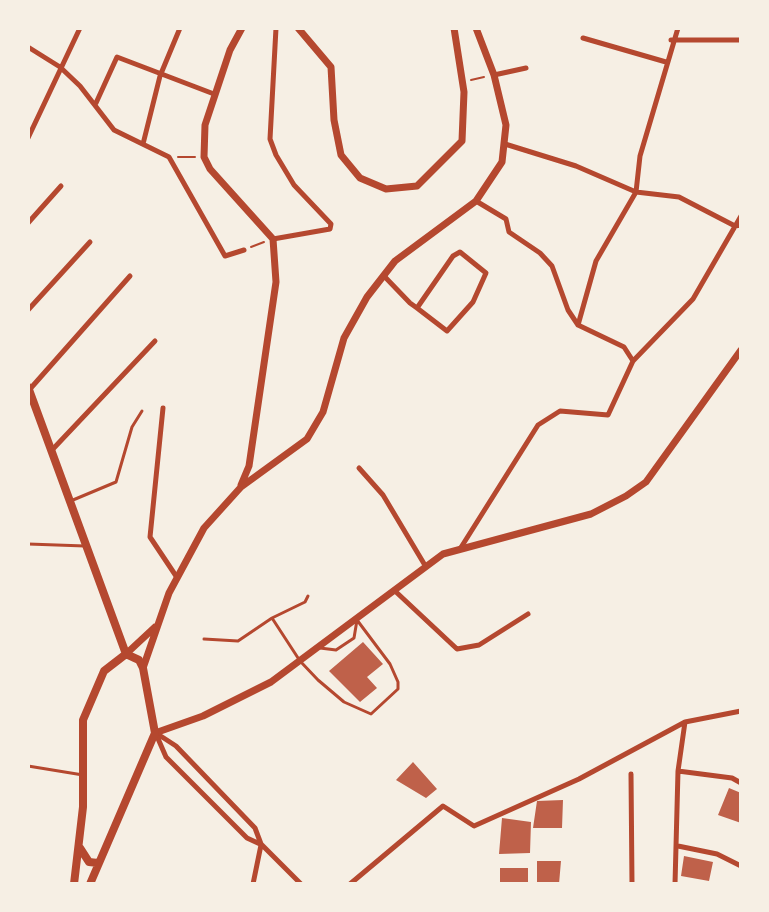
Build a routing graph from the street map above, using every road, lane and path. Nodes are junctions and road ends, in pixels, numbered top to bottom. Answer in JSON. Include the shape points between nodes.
{"nodes":[{"id":1,"x":80,"y":28,"type":"edge"},
{"id":2,"x":180,"y":28,"type":"edge"},
{"id":3,"x":242,"y":28,"type":"edge"},
{"id":4,"x":276,"y":28,"type":"edge"},
{"id":5,"x":298,"y":28,"type":"edge"},
{"id":6,"x":454,"y":28,"type":"edge"},
{"id":7,"x":476,"y":28,"type":"edge"},
{"id":8,"x":678,"y":28,"type":"edge"},
{"id":9,"x":583,"y":38,"type":"dead end"},
{"id":10,"x":671,"y":40,"type":"junction"},
{"id":11,"x":741,"y":40,"type":"edge"},
{"id":12,"x":28,"y":47,"type":"edge"},
{"id":13,"x":666,"y":62,"type":"junction"},
{"id":14,"x":60,"y":67,"type":"junction"},
{"id":15,"x":526,"y":68,"type":"dead end"},
{"id":16,"x":160,"y":76,"type":"junction"},
{"id":17,"x":490,"y":76,"type":"junction"},
{"id":18,"x":467,"y":81,"type":"dead end"},
{"id":19,"x":214,"y":94,"type":"junction"},
{"id":20,"x":96,"y":103,"type":"junction"},
{"id":21,"x":28,"y":138,"type":"edge"},
{"id":22,"x":143,"y":144,"type":"junction"},
{"id":23,"x":505,"y":144,"type":"junction"},
{"id":24,"x":169,"y":157,"type":"junction"},
{"id":25,"x":204,"y":157,"type":"junction"},
{"id":26,"x":61,"y":186,"type":"dead end"},
{"id":27,"x":636,"y":192,"type":"junction"},
{"id":28,"x":476,"y":201,"type":"junction"},
{"id":29,"x":741,"y":216,"type":"edge"},
{"id":30,"x":28,"y":223,"type":"edge"},
{"id":31,"x":738,"y":225,"type":"edge"},
{"id":32,"x":273,"y":239,"type":"junction"},
{"id":33,"x":90,"y":242,"type":"dead end"},
{"id":34,"x":244,"y":250,"type":"joint"},
{"id":35,"x":130,"y":276,"type":"dead end"},
{"id":36,"x":384,"y":276,"type":"junction"},
{"id":37,"x":417,"y":308,"type":"junction"},
{"id":38,"x":28,"y":310,"type":"edge"},
{"id":39,"x":578,"y":325,"type":"junction"},
{"id":40,"x":155,"y":341,"type":"dead end"},
{"id":41,"x":741,"y":350,"type":"edge"},
{"id":42,"x":633,"y":361,"type":"junction"},
{"id":43,"x":29,"y":393,"type":"edge"},
{"id":44,"x":163,"y":408,"type":"dead end"},
{"id":45,"x":142,"y":411,"type":"dead end"},
{"id":46,"x":51,"y":450,"type":"junction"},
{"id":47,"x":359,"y":468,"type":"dead end"},
{"id":48,"x":241,"y":487,"type":"junction"},
{"id":49,"x":69,"y":502,"type":"junction"},
{"id":50,"x":28,"y":544,"type":"edge"},
{"id":51,"x":85,"y":546,"type":"junction"},
{"id":52,"x":460,"y":550,"type":"junction"},
{"id":53,"x":426,"y":567,"type":"junction"},
{"id":54,"x":176,"y":576,"type":"junction"},
{"id":55,"x":395,"y":591,"type":"junction"},
{"id":56,"x":308,"y":596,"type":"dead end"},
{"id":57,"x":528,"y":614,"type":"dead end"},
{"id":58,"x":272,"y":618,"type":"junction"},
{"id":59,"x":357,"y":620,"type":"junction"},
{"id":60,"x":156,"y":626,"type":"junction"},
{"id":61,"x":204,"y":639,"type":"dead end"},
{"id":62,"x":320,"y":648,"type":"junction"},
{"id":63,"x":126,"y":654,"type":"junction"},
{"id":64,"x":300,"y":661,"type":"junction"},
{"id":65,"x":143,"y":668,"type":"junction"},
{"id":66,"x":741,"y":711,"type":"edge"},
{"id":67,"x":685,"y":722,"type":"junction"},
{"id":68,"x":155,"y":733,"type":"junction"},
{"id":69,"x":28,"y":766,"type":"edge"},
{"id":70,"x":678,"y":771,"type":"junction"},
{"id":71,"x":631,"y":774,"type":"dead end"},
{"id":72,"x":83,"y":775,"type":"junction"},
{"id":73,"x":741,"y":783,"type":"edge"},
{"id":74,"x":261,"y":844,"type":"junction"},
{"id":75,"x":678,"y":846,"type":"junction"},
{"id":76,"x":80,"y":848,"type":"junction"},
{"id":77,"x":98,"y":863,"type":"junction"},
{"id":78,"x":741,"y":866,"type":"edge"},
{"id":79,"x":74,"y":884,"type":"edge"},
{"id":80,"x":90,"y":884,"type":"edge"},
{"id":81,"x":253,"y":884,"type":"edge"},
{"id":82,"x":301,"y":884,"type":"edge"},
{"id":83,"x":350,"y":884,"type":"edge"},
{"id":84,"x":632,"y":884,"type":"edge"},
{"id":85,"x":675,"y":884,"type":"edge"}],
"edges":[{"from":1,"to":14,"type":"street"},
{"from":2,"to":16,"type":"street"},
{"from":3,"to":19,"type":"street"},
{"from":4,"to":32,"type":"street","via":[[270,139],[294,185],[331,224],[330,229]]},
{"from":5,"to":6,"type":"street","via":[[331,67],[341,155],[360,178],[386,189],[417,186],[462,141],[464,92]]},
{"from":7,"to":17,"type":"street"},
{"from":8,"to":10,"type":"street"},
{"from":9,"to":13,"type":"street"},
{"from":10,"to":11,"type":"street"},
{"from":10,"to":13,"type":"street"},
{"from":12,"to":14,"type":"street"},
{"from":13,"to":27,"type":"street","via":[[640,156]]},
{"from":14,"to":20,"type":"street"},
{"from":14,"to":21,"type":"street"},
{"from":15,"to":17,"type":"street"},
{"from":16,"to":19,"type":"street"},
{"from":16,"to":20,"type":"street","via":[[117,57]]},
{"from":16,"to":22,"type":"street"},
{"from":17,"to":18,"type":"path"},
{"from":17,"to":23,"type":"street","via":[[506,125]]},
{"from":19,"to":25,"type":"street","via":[[205,125]]},
{"from":20,"to":22,"type":"street","via":[[114,130]]},
{"from":22,"to":24,"type":"street"},
{"from":23,"to":27,"type":"street"},
{"from":23,"to":28,"type":"street","via":[[502,162]]},
{"from":24,"to":25,"type":"path"},
{"from":24,"to":34,"type":"street","via":[[225,256]]},
{"from":25,"to":32,"type":"street"},
{"from":26,"to":30,"type":"street"},
{"from":27,"to":31,"type":"street","via":[[679,197]]},
{"from":27,"to":39,"type":"street","via":[[596,261]]},
{"from":28,"to":36,"type":"street","via":[[428,234]]},
{"from":28,"to":39,"type":"street","via":[[506,219],[509,232],[552,266]]},
{"from":29,"to":31,"type":"street"},
{"from":31,"to":42,"type":"street","via":[[693,299]]},
{"from":32,"to":34,"type":"path"},
{"from":32,"to":48,"type":"street","via":[[276,282],[249,466]]},
{"from":33,"to":38,"type":"street"},
{"from":35,"to":43,"type":"street"},
{"from":36,"to":37,"type":"street"},
{"from":36,"to":48,"type":"street","via":[[344,338],[323,412],[307,439]]},
{"from":37,"to":37,"type":"street","via":[[447,331],[473,302],[486,273],[460,252]]},
{"from":39,"to":42,"type":"street","via":[[624,347]]},
{"from":40,"to":46,"type":"street"},
{"from":41,"to":52,"type":"street","via":[[646,482],[591,514]]},
{"from":42,"to":52,"type":"street","via":[[608,415],[560,411],[538,425]]},
{"from":43,"to":46,"type":"main road"},
{"from":44,"to":54,"type":"street","via":[[150,537]]},
{"from":45,"to":49,"type":"lane","via":[[116,482]]},
{"from":46,"to":49,"type":"main road"},
{"from":47,"to":53,"type":"street","via":[[383,495]]},
{"from":48,"to":54,"type":"street","via":[[204,528]]},
{"from":49,"to":51,"type":"main road"},
{"from":50,"to":51,"type":"lane"},
{"from":51,"to":63,"type":"main road"},
{"from":52,"to":53,"type":"street","via":[[443,554]]},
{"from":53,"to":55,"type":"street"},
{"from":54,"to":60,"type":"street"},
{"from":55,"to":57,"type":"street","via":[[457,649],[479,645]]},
{"from":55,"to":59,"type":"street"},
{"from":56,"to":58,"type":"lane"},
{"from":58,"to":61,"type":"lane","via":[[238,641]]},
{"from":58,"to":64,"type":"lane"},
{"from":59,"to":62,"type":"street"},
{"from":59,"to":62,"type":"lane","via":[[354,638],[336,650]]},
{"from":59,"to":64,"type":"lane","via":[[398,682],[398,689],[371,714],[344,702]]},
{"from":60,"to":63,"type":"street"},
{"from":60,"to":65,"type":"street"},
{"from":62,"to":64,"type":"street"},
{"from":63,"to":65,"type":"main road"},
{"from":63,"to":72,"type":"main road","via":[[104,671],[94,688],[83,720]]},
{"from":64,"to":68,"type":"street","via":[[203,716]]},
{"from":65,"to":68,"type":"main road"},
{"from":66,"to":67,"type":"street"},
{"from":67,"to":70,"type":"street"},
{"from":67,"to":83,"type":"street","via":[[579,779],[474,826],[443,806]]},
{"from":68,"to":74,"type":"street","via":[[176,746],[255,828]]},
{"from":68,"to":74,"type":"street","via":[[166,757],[247,838]]},
{"from":68,"to":77,"type":"main road"},
{"from":69,"to":72,"type":"lane"},
{"from":70,"to":73,"type":"street"},
{"from":70,"to":75,"type":"street"},
{"from":71,"to":84,"type":"street"},
{"from":72,"to":76,"type":"main road"},
{"from":74,"to":81,"type":"street"},
{"from":74,"to":82,"type":"street"},
{"from":75,"to":78,"type":"street","via":[[717,854]]},
{"from":75,"to":85,"type":"street"},
{"from":76,"to":77,"type":"main road","via":[[89,862]]},
{"from":76,"to":79,"type":"main road"},
{"from":77,"to":80,"type":"main road"}]}
